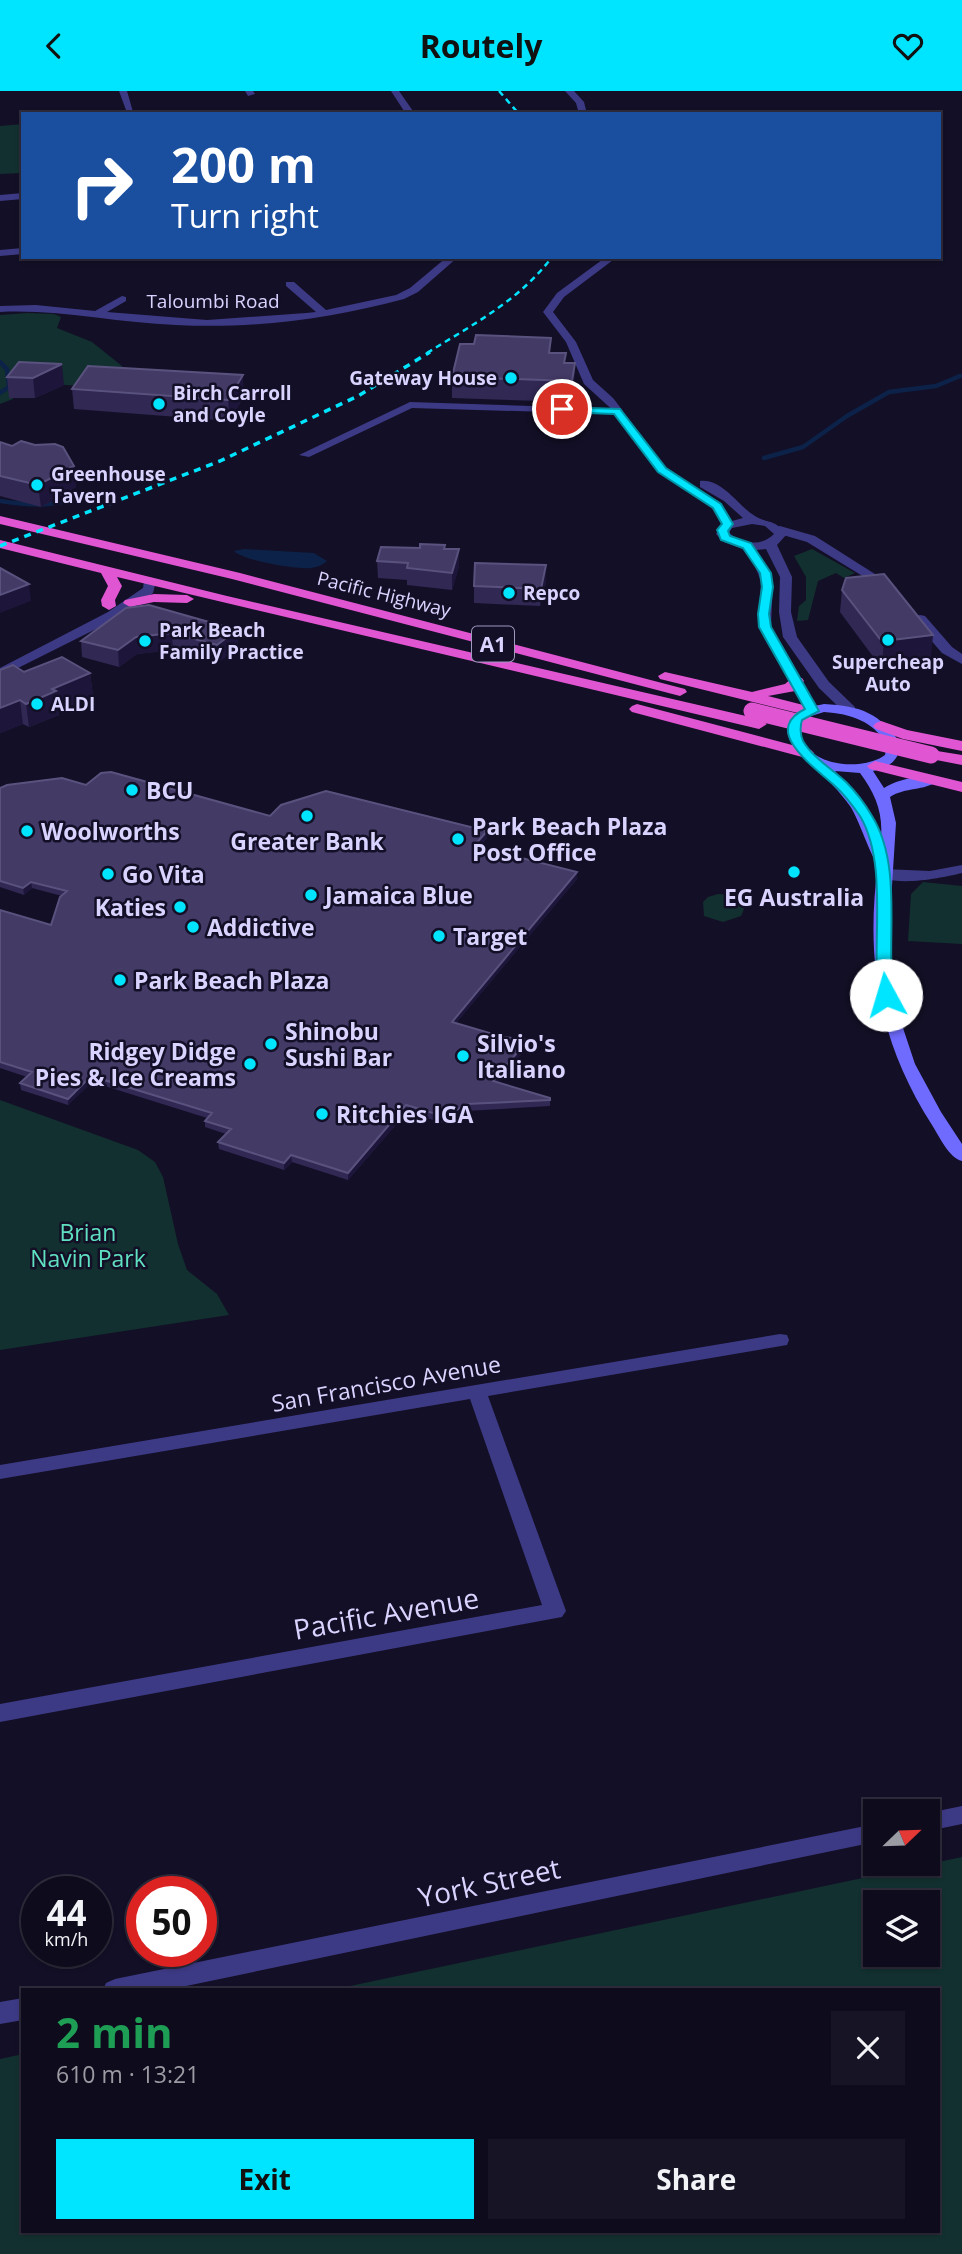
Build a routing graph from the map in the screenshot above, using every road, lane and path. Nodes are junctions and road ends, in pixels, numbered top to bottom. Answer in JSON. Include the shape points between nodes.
{"nodes":[{"id":1,"x":123,"y":91,"type":"edge"},
{"id":2,"x":396,"y":91,"type":"edge"},
{"id":3,"x":569,"y":91,"type":"edge"},
{"id":4,"x":130,"y":110,"type":"dead end"},
{"id":5,"x":410,"y":112,"type":"edge"},
{"id":6,"x":582,"y":112,"type":"edge"},
{"id":7,"x":21,"y":197,"type":"edge"},
{"id":8,"x":0,"y":198,"type":"edge"},
{"id":9,"x":21,"y":251,"type":"edge"},
{"id":10,"x":0,"y":253,"type":"edge"},
{"id":11,"x":451,"y":259,"type":"edge"},
{"id":12,"x":610,"y":259,"type":"edge"},
{"id":13,"x":290,"y":284,"type":"dead end"},
{"id":14,"x":122,"y":299,"type":"dead end"},
{"id":15,"x":0,"y":309,"type":"edge"},
{"id":16,"x":323,"y":312,"type":"junction"},
{"id":17,"x":97,"y":314,"type":"junction"},
{"id":18,"x":617,"y":411,"type":"junction"},
{"id":19,"x":305,"y":455,"type":"dead end"},
{"id":20,"x":651,"y":456,"type":"junction"},
{"id":21,"x":0,"y":520,"type":"edge"},
{"id":22,"x":752,"y":520,"type":"junction"},
{"id":23,"x":728,"y":524,"type":"junction"},
{"id":24,"x":777,"y":537,"type":"junction"},
{"id":25,"x":100,"y":543,"type":"junction"},
{"id":26,"x":0,"y":544,"type":"edge"},
{"id":27,"x":747,"y":546,"type":"junction"},
{"id":28,"x":106,"y":570,"type":"junction"},
{"id":29,"x":235,"y":576,"type":"junction"},
{"id":30,"x":150,"y":581,"type":"junction"},
{"id":31,"x":227,"y":600,"type":"junction"},
{"id":32,"x":130,"y":603,"type":"junction"},
{"id":33,"x":109,"y":606,"type":"junction"},
{"id":34,"x":91,"y":624,"type":"junction"},
{"id":35,"x":458,"y":653,"type":"junction"},
{"id":36,"x":962,"y":660,"type":"edge"},
{"id":37,"x":591,"y":669,"type":"junction"},
{"id":38,"x":0,"y":673,"type":"edge"},
{"id":39,"x":797,"y":681,"type":"junction"},
{"id":40,"x":732,"y":692,"type":"junction"},
{"id":41,"x":811,"y":711,"type":"junction"},
{"id":42,"x":850,"y":711,"type":"junction"},
{"id":43,"x":756,"y":717,"type":"junction"},
{"id":44,"x":881,"y":726,"type":"junction"},
{"id":45,"x":962,"y":746,"type":"edge"},
{"id":46,"x":809,"y":755,"type":"junction"},
{"id":47,"x":962,"y":760,"type":"edge"},
{"id":48,"x":869,"y":768,"type":"junction"},
{"id":49,"x":933,"y":768,"type":"junction"},
{"id":50,"x":962,"y":771,"type":"edge"},
{"id":51,"x":962,"y":787,"type":"edge"},
{"id":52,"x":882,"y":796,"type":"junction"},
{"id":53,"x":962,"y":869,"type":"edge"},
{"id":54,"x":884,"y":874,"type":"junction"},
{"id":55,"x":956,"y":1138,"type":"edge"},
{"id":56,"x":962,"y":1156,"type":"edge"},
{"id":57,"x":780,"y":1340,"type":"dead end"},
{"id":58,"x":477,"y":1393,"type":"junction"},
{"id":59,"x":0,"y":1472,"type":"edge"},
{"id":60,"x":0,"y":1713,"type":"edge"},
{"id":61,"x":962,"y":1815,"type":"edge"},
{"id":62,"x":940,"y":1820,"type":"edge"},
{"id":63,"x":863,"y":1835,"type":"edge"},
{"id":64,"x":125,"y":1988,"type":"edge"},
{"id":65,"x":21,"y":2009,"type":"edge"},
{"id":66,"x":0,"y":2013,"type":"edge"}],
"edges":[{"from":1,"to":4,"type":"street"},
{"from":2,"to":5,"type":"street"},
{"from":3,"to":6,"type":"street"},
{"from":7,"to":8,"type":"street"},
{"from":9,"to":10,"type":"street"},
{"from":11,"to":16,"type":"street","name":"Taloumbi Road","via":[[400,297]]},
{"from":12,"to":18,"type":"street","via":[[558,297],[548,312],[571,342],[588,382]]},
{"from":13,"to":16,"type":"street"},
{"from":14,"to":17,"type":"street"},
{"from":15,"to":17,"type":"street","name":"Taloumbi Road"},
{"from":16,"to":17,"type":"street","name":"Taloumbi Road","via":[[222,322]]},
{"from":18,"to":19,"type":"street","via":[[410,405]]},
{"from":18,"to":20,"type":"street"},
{"from":20,"to":22,"type":"street","via":[[728,498]]},
{"from":20,"to":23,"type":"street","via":[[662,470],[717,506]]},
{"from":21,"to":25,"type":"highway","name":"Pacific Highway","number":"A1"},
{"from":22,"to":23,"type":"street"},
{"from":22,"to":24,"type":"street","via":[[769,523]]},
{"from":23,"to":27,"type":"street","via":[[722,530],[725,538]]},
{"from":24,"to":27,"type":"street"},
{"from":24,"to":36,"type":"street","via":[[820,544],[879,579],[908,604],[939,643]]},
{"from":24,"to":42,"type":"street","via":[[786,577],[790,637],[824,685]]},
{"from":25,"to":29,"type":"highway","name":"Pacific Highway","number":"A1"},
{"from":25,"to":30,"type":"highway","via":[[153,569],[155,578]]},
{"from":26,"to":28,"type":"highway","name":"Pacific Highway","number":"A1"},
{"from":27,"to":39,"type":"street","via":[[767,581],[765,627]]},
{"from":28,"to":30,"type":"highway","name":"Pacific Highway","number":"A1"},
{"from":28,"to":33,"type":"highway","via":[[115,586]]},
{"from":29,"to":37,"type":"highway","name":"Pacific Highway","number":"A1"},
{"from":29,"to":40,"type":"highway","via":[[415,614]]},
{"from":30,"to":31,"type":"highway","name":"Pacific Highway","number":"A1"},
{"from":30,"to":32,"type":"street","via":[[149,590]]},
{"from":30,"to":33,"type":"street"},
{"from":30,"to":37,"type":"highway","via":[[180,578],[519,659]]},
{"from":31,"to":32,"type":"highway","via":[[162,598]]},
{"from":31,"to":35,"type":"highway","name":"Pacific Highway","number":"A1"},
{"from":32,"to":34,"type":"street"},
{"from":33,"to":34,"type":"street"},
{"from":34,"to":38,"type":"street"},
{"from":35,"to":43,"type":"highway","name":"Pacific Highway","number":"A1"},
{"from":35,"to":46,"type":"highway","via":[[503,675]]},
{"from":37,"to":43,"type":"highway","name":"Pacific Highway","number":"A1"},
{"from":39,"to":40,"type":"highway","via":[[776,692]]},
{"from":39,"to":41,"type":"street"},
{"from":40,"to":41,"type":"highway"},
{"from":41,"to":42,"type":"main road"},
{"from":41,"to":46,"type":"main road","via":[[797,718],[793,730]]},
{"from":42,"to":44,"type":"main road"},
{"from":43,"to":49,"type":"highway","name":"Pacific Highway","number":"A1"},
{"from":44,"to":45,"type":"highway"},
{"from":44,"to":48,"type":"main road","via":[[896,743],[896,750],[891,758]]},
{"from":46,"to":48,"type":"main road","via":[[838,769]]},
{"from":46,"to":54,"type":"main road","via":[[844,787],[867,817]]},
{"from":47,"to":49,"type":"highway","name":"Pacific Highway","number":"A1"},
{"from":48,"to":49,"type":"highway"},
{"from":48,"to":52,"type":"main road"},
{"from":49,"to":50,"type":"highway","name":"Pacific Highway","number":"A1"},
{"from":49,"to":51,"type":"highway"},
{"from":49,"to":52,"type":"main road"},
{"from":52,"to":54,"type":"main road","via":[[890,826]]},
{"from":53,"to":54,"type":"street","via":[[930,876]]},
{"from":54,"to":55,"type":"main road","via":[[882,962],[897,1039],[911,1073]]},
{"from":55,"to":56,"type":"main road"},
{"from":57,"to":58,"type":"street","name":"San Francisco Avenue"},
{"from":58,"to":59,"type":"street","name":"San Francisco Avenue"},
{"from":58,"to":60,"type":"street","name":"Pacific Avenue","via":[[555,1611]]},
{"from":61,"to":62,"type":"street"},
{"from":63,"to":64,"type":"street","name":"York Street"},
{"from":65,"to":66,"type":"street"}]}
